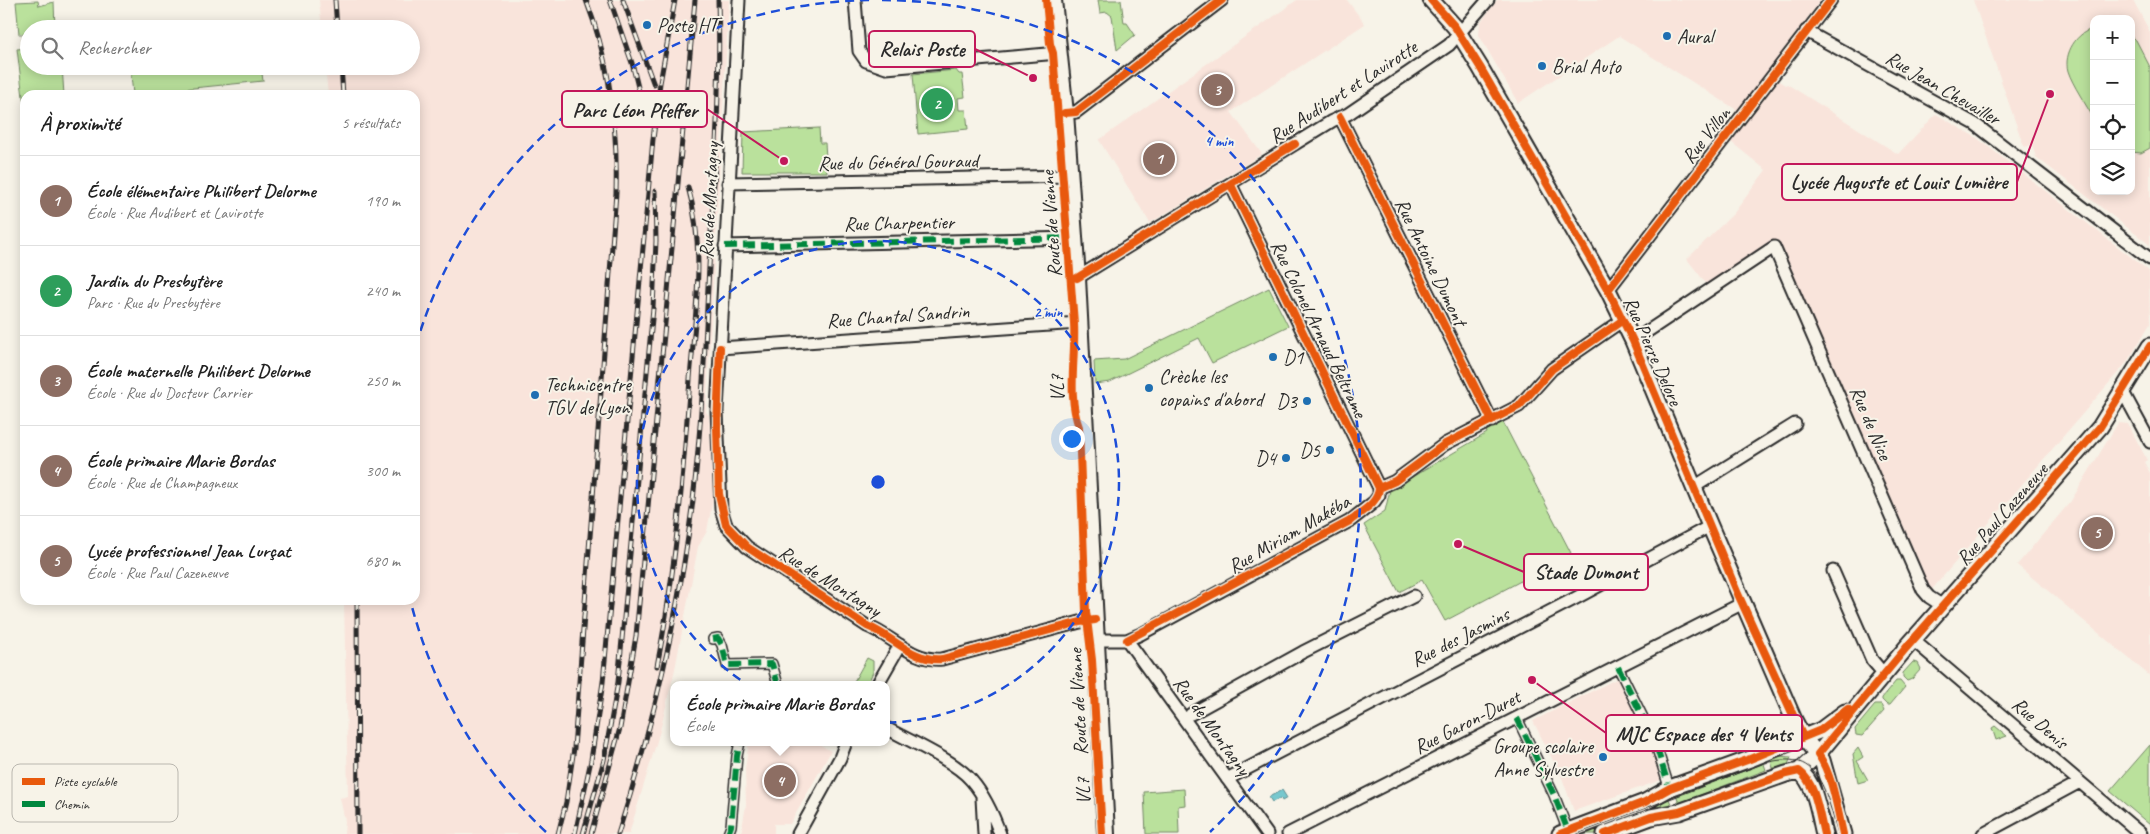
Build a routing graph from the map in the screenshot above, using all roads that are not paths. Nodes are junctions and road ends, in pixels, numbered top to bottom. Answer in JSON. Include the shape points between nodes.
{"nodes":[{"id":1,"x":739,"y":0,"type":"edge"},
{"id":2,"x":855,"y":0,"type":"edge"},
{"id":3,"x":1053,"y":0,"type":"edge"},
{"id":4,"x":1222,"y":0,"type":"edge"},
{"id":5,"x":1431,"y":0,"type":"edge"},
{"id":6,"x":1488,"y":0,"type":"edge"},
{"id":7,"x":1831,"y":0,"type":"edge"},
{"id":8,"x":1806,"y":31,"type":"junction"},
{"id":9,"x":1460,"y":34,"type":"junction"},
{"id":10,"x":1058,"y":53,"type":"junction"},
{"id":11,"x":1064,"y":113,"type":"junction"},
{"id":12,"x":1340,"y":117,"type":"junction"},
{"id":13,"x":1069,"y":176,"type":"junction"},
{"id":14,"x":728,"y":183,"type":"junction"},
{"id":15,"x":1231,"y":185,"type":"junction"},
{"id":16,"x":1074,"y":238,"type":"junction"},
{"id":17,"x":725,"y":246,"type":"junction"},
{"id":18,"x":2150,"y":259,"type":"edge"},
{"id":19,"x":1077,"y":278,"type":"junction"},
{"id":20,"x":1608,"y":290,"type":"junction"},
{"id":21,"x":1623,"y":320,"type":"junction"},
{"id":22,"x":1079,"y":323,"type":"junction"},
{"id":23,"x":1633,"y":341,"type":"junction"},
{"id":24,"x":2150,"y":346,"type":"edge"},
{"id":25,"x":720,"y":348,"type":"junction"},
{"id":26,"x":2123,"y":392,"type":"junction"},
{"id":27,"x":1492,"y":421,"type":"junction"},
{"id":28,"x":1795,"y":424,"type":"dead end"},
{"id":29,"x":2150,"y":442,"type":"edge"},
{"id":30,"x":1694,"y":487,"type":"junction"},
{"id":31,"x":1379,"y":488,"type":"junction"},
{"id":32,"x":1710,"y":526,"type":"junction"},
{"id":33,"x":1833,"y":571,"type":"dead end"},
{"id":34,"x":1414,"y":596,"type":"dead end"},
{"id":35,"x":1743,"y":603,"type":"junction"},
{"id":36,"x":1943,"y":606,"type":"junction"},
{"id":37,"x":1095,"y":620,"type":"junction"},
{"id":38,"x":712,"y":639,"type":"dead end"},
{"id":39,"x":1097,"y":640,"type":"junction"},
{"id":40,"x":1127,"y":640,"type":"junction"},
{"id":41,"x":1914,"y":640,"type":"junction"},
{"id":42,"x":900,"y":645,"type":"junction"},
{"id":43,"x":1618,"y":667,"type":"junction"},
{"id":44,"x":1884,"y":674,"type":"junction"},
{"id":45,"x":777,"y":681,"type":"edge"},
{"id":46,"x":880,"y":681,"type":"edge"},
{"id":47,"x":1866,"y":695,"type":"junction"},
{"id":48,"x":1191,"y":714,"type":"dead end"},
{"id":49,"x":1517,"y":718,"type":"junction"},
{"id":50,"x":890,"y":730,"type":"edge"},
{"id":51,"x":1803,"y":737,"type":"junction"},
{"id":52,"x":739,"y":746,"type":"edge"},
{"id":53,"x":844,"y":746,"type":"edge"},
{"id":54,"x":1818,"y":754,"type":"junction"},
{"id":55,"x":1799,"y":772,"type":"junction"},
{"id":56,"x":1227,"y":779,"type":"junction"},
{"id":57,"x":2080,"y":782,"type":"junction"},
{"id":58,"x":1668,"y":784,"type":"dead end"},
{"id":59,"x":982,"y":794,"type":"junction"},
{"id":60,"x":1564,"y":833,"type":"edge"},
{"id":61,"x":728,"y":834,"type":"edge"},
{"id":62,"x":798,"y":834,"type":"edge"},
{"id":63,"x":984,"y":834,"type":"edge"},
{"id":64,"x":1000,"y":834,"type":"edge"},
{"id":65,"x":1106,"y":834,"type":"edge"},
{"id":66,"x":1267,"y":834,"type":"edge"},
{"id":67,"x":1288,"y":834,"type":"edge"},
{"id":68,"x":1605,"y":834,"type":"edge"},
{"id":69,"x":1824,"y":834,"type":"edge"},
{"id":70,"x":1843,"y":834,"type":"edge"},
{"id":71,"x":1983,"y":834,"type":"edge"},
{"id":72,"x":2141,"y":834,"type":"edge"}],
"edges":[{"from":1,"to":14,"type":"street","name":"Rue de Montagny"},
{"from":2,"to":10,"type":"street","via":[[859,50],[866,61],[886,68]]},
{"from":3,"to":10,"type":"main road","name":"Route de Vienne"},
{"from":4,"to":11,"type":"street","via":[[1076,112]]},
{"from":5,"to":9,"type":"street","name":"Rue Pierre Delore"},
{"from":6,"to":9,"type":"street","name":"Rue Audibert et Lavirotte"},
{"from":7,"to":8,"type":"street","name":"Rue Villon"},
{"from":8,"to":18,"type":"street","name":"Rue Jean Chevailler","via":[[1975,124]]},
{"from":8,"to":20,"type":"street","name":"Rue Villon"},
{"from":9,"to":12,"type":"street","name":"Rue Audibert et Lavirotte","via":[[1449,45]]},
{"from":9,"to":20,"type":"street","name":"Rue Pierre Delore"},
{"from":10,"to":11,"type":"main road","name":"Route de Vienne"},
{"from":11,"to":13,"type":"main road","name":"Route de Vienne"},
{"from":12,"to":15,"type":"street","name":"Rue Audibert et Lavirotte"},
{"from":12,"to":27,"type":"street","name":"Rue Antoine Dumont"},
{"from":13,"to":14,"type":"street","name":"Rue du Général Gouraud"},
{"from":13,"to":16,"type":"main road","name":"Route de Vienne"},
{"from":14,"to":17,"type":"street","name":"Rue de Montagny"},
{"from":15,"to":19,"type":"street","name":"Rue Audibert et Lavirotte"},
{"from":15,"to":31,"type":"street","name":"Rue Colonel Arnaud Beltrame"},
{"from":16,"to":17,"type":"street","name":"Rue Charpentier"},
{"from":16,"to":19,"type":"main road","name":"Route de Vienne"},
{"from":17,"to":25,"type":"street","name":"Rue de Montagny"},
{"from":19,"to":22,"type":"main road","name":"Route de Vienne"},
{"from":20,"to":21,"type":"street","name":"Rue Pierre Delore"},
{"from":21,"to":23,"type":"street","name":"Rue Pierre Delore"},
{"from":21,"to":27,"type":"street","via":[[1552,369],[1519,406]]},
{"from":22,"to":25,"type":"street","name":"Rue Chantal Sandrin"},
{"from":22,"to":37,"type":"main road","name":"Route de Vienne"},
{"from":23,"to":30,"type":"street","name":"Rue Pierre Delore"},
{"from":23,"to":36,"type":"street","name":"Rue de Nice","via":[[1774,247],[1923,590]]},
{"from":24,"to":26,"type":"street","name":"Rue Paul Cazeneuve"},
{"from":25,"to":42,"type":"street","name":"Rue de Montagny","via":[[717,442],[719,494],[726,525],[747,547]]},
{"from":26,"to":29,"type":"street"},
{"from":26,"to":36,"type":"street","name":"Rue Paul Cazeneuve","via":[[2100,427]]},
{"from":27,"to":31,"type":"street","via":[[1445,444],[1395,481]]},
{"from":28,"to":30,"type":"street"},
{"from":30,"to":32,"type":"street","name":"Rue Pierre Delore"},
{"from":31,"to":40,"type":"street","name":"Rue Miriam Makéba","via":[[1374,502],[1350,521]]},
{"from":32,"to":35,"type":"street","name":"Rue Pierre Delore"},
{"from":32,"to":56,"type":"street","name":"Rue des Jasmins"},
{"from":33,"to":44,"type":"street","via":[[1872,660]]},
{"from":34,"to":48,"type":"street"},
{"from":35,"to":43,"type":"street","name":"Rue Garon-Duret"},
{"from":35,"to":51,"type":"street","name":"Rue Pierre Delore"},
{"from":36,"to":41,"type":"street","name":"Rue Paul Cazeneuve"},
{"from":37,"to":39,"type":"main road","name":"Route de Vienne"},
{"from":37,"to":42,"type":"street","name":"Rue de Montagny","via":[[942,659],[918,656]]},
{"from":38,"to":45,"type":"street","via":[[718,638],[727,665],[772,664]]},
{"from":39,"to":40,"type":"street"},
{"from":39,"to":65,"type":"main road","name":"Route de Vienne"},
{"from":40,"to":56,"type":"street","name":"Rue de Montagny"},
{"from":41,"to":44,"type":"street","name":"Rue Paul Cazeneuve"},
{"from":41,"to":57,"type":"street","name":"Rue Denis"},
{"from":42,"to":46,"type":"street"},
{"from":43,"to":49,"type":"street","name":"Rue Garon-Duret"},
{"from":43,"to":58,"type":"street","via":[[1654,742]]},
{"from":44,"to":47,"type":"street","name":"Rue Paul Cazeneuve"},
{"from":47,"to":51,"type":"street","name":"Rue Paul Cazeneuve","via":[[1821,730]]},
{"from":47,"to":54,"type":"street","name":"Rue Paul Cazeneuve"},
{"from":49,"to":60,"type":"street","via":[[1554,795]]},
{"from":49,"to":67,"type":"street","name":"Rue Garon-Duret"},
{"from":50,"to":59,"type":"street","via":[[958,768]]},
{"from":51,"to":54,"type":"street"},
{"from":51,"to":55,"type":"street"},
{"from":51,"to":60,"type":"street","name":"Rue Paul Cazeneuve"},
{"from":52,"to":61,"type":"street"},
{"from":53,"to":62,"type":"street"},
{"from":54,"to":55,"type":"street","name":"Rue Paul Cazeneuve"},
{"from":54,"to":70,"type":"street"},
{"from":55,"to":68,"type":"street"},
{"from":55,"to":69,"type":"street","via":[[1810,786]]},
{"from":56,"to":66,"type":"street","name":"Rue de Montagny"},
{"from":57,"to":71,"type":"street"},
{"from":57,"to":72,"type":"street","name":"Rue Denis"},
{"from":59,"to":63,"type":"street"},
{"from":59,"to":64,"type":"street"}]}
